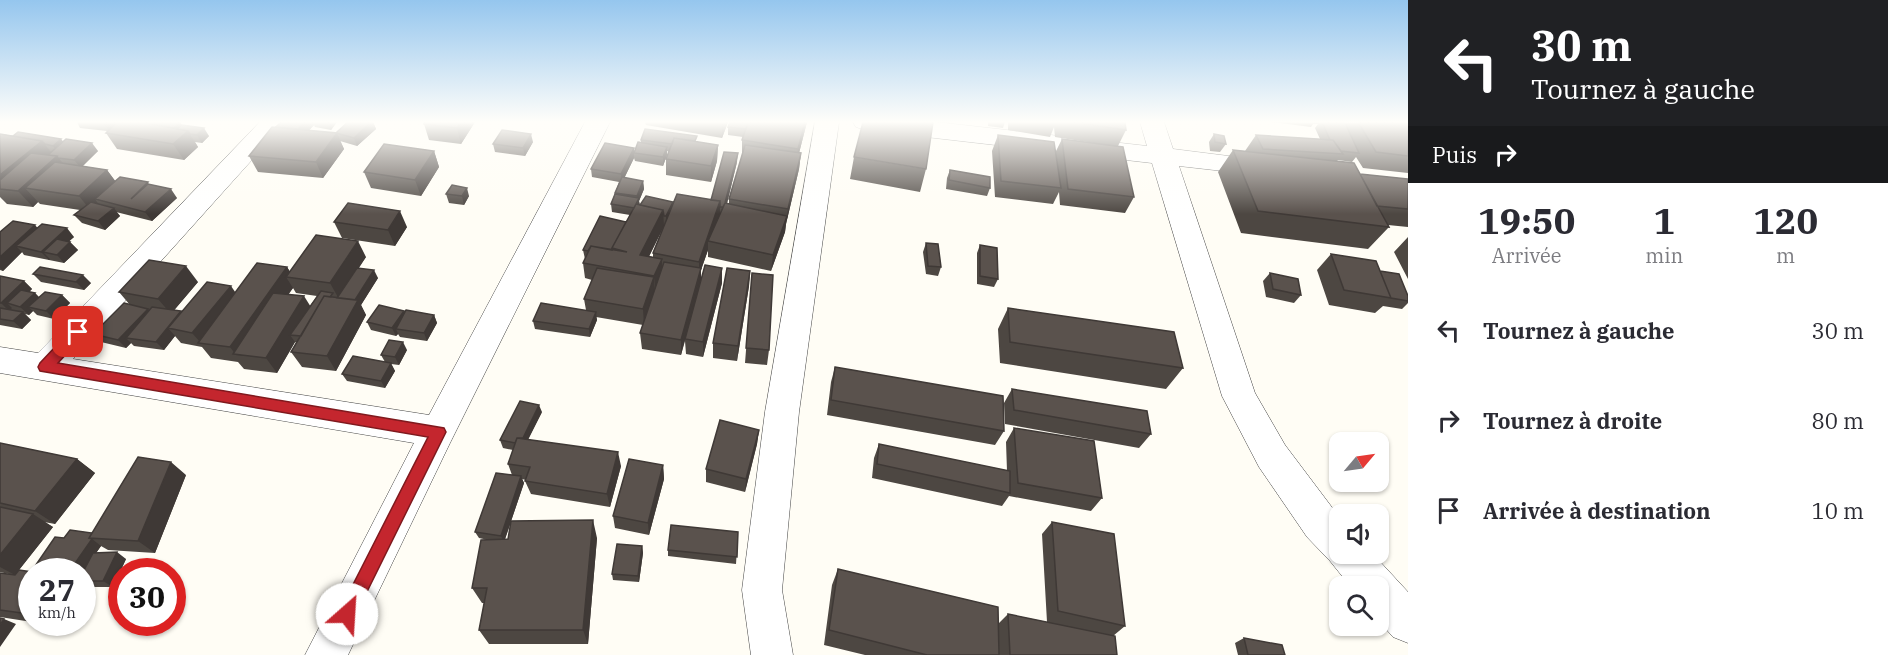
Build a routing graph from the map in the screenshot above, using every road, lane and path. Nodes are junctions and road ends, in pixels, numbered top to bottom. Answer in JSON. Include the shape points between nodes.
{"nodes":[{"id":1,"x":246,"y":153,"type":"edge"},
{"id":2,"x":583,"y":153,"type":"edge"},
{"id":3,"x":822,"y":153,"type":"edge"},
{"id":4,"x":1126,"y":153,"type":"edge"},
{"id":5,"x":1163,"y":153,"type":"edge"},
{"id":6,"x":1165,"y":157,"type":"junction"},
{"id":7,"x":1292,"y":171,"type":"edge"},
{"id":8,"x":0,"y":360,"type":"edge"},
{"id":9,"x":45,"y":367,"type":"junction"},
{"id":10,"x":438,"y":432,"type":"junction"},
{"id":11,"x":1329,"y":534,"type":"edge"},
{"id":12,"x":1356,"y":564,"type":"edge"},
{"id":13,"x":1366,"y":576,"type":"edge"},
{"id":14,"x":1389,"y":601,"type":"edge"},
{"id":15,"x":1408,"y":622,"type":"edge"},
{"id":16,"x":326,"y":655,"type":"edge"},
{"id":17,"x":772,"y":655,"type":"edge"}],
"edges":[{"from":1,"to":9,"type":"street"},
{"from":2,"to":10,"type":"street"},
{"from":3,"to":17,"type":"street","via":[[782,412],[762,590]]},
{"from":4,"to":6,"type":"street"},
{"from":5,"to":6,"type":"street"},
{"from":6,"to":7,"type":"street"},
{"from":6,"to":11,"type":"street","via":[[1239,396],[1272,456]]},
{"from":8,"to":9,"type":"street"},
{"from":9,"to":10,"type":"street"},
{"from":10,"to":16,"type":"street"},
{"from":12,"to":13,"type":"street"},
{"from":14,"to":15,"type":"street"}]}
